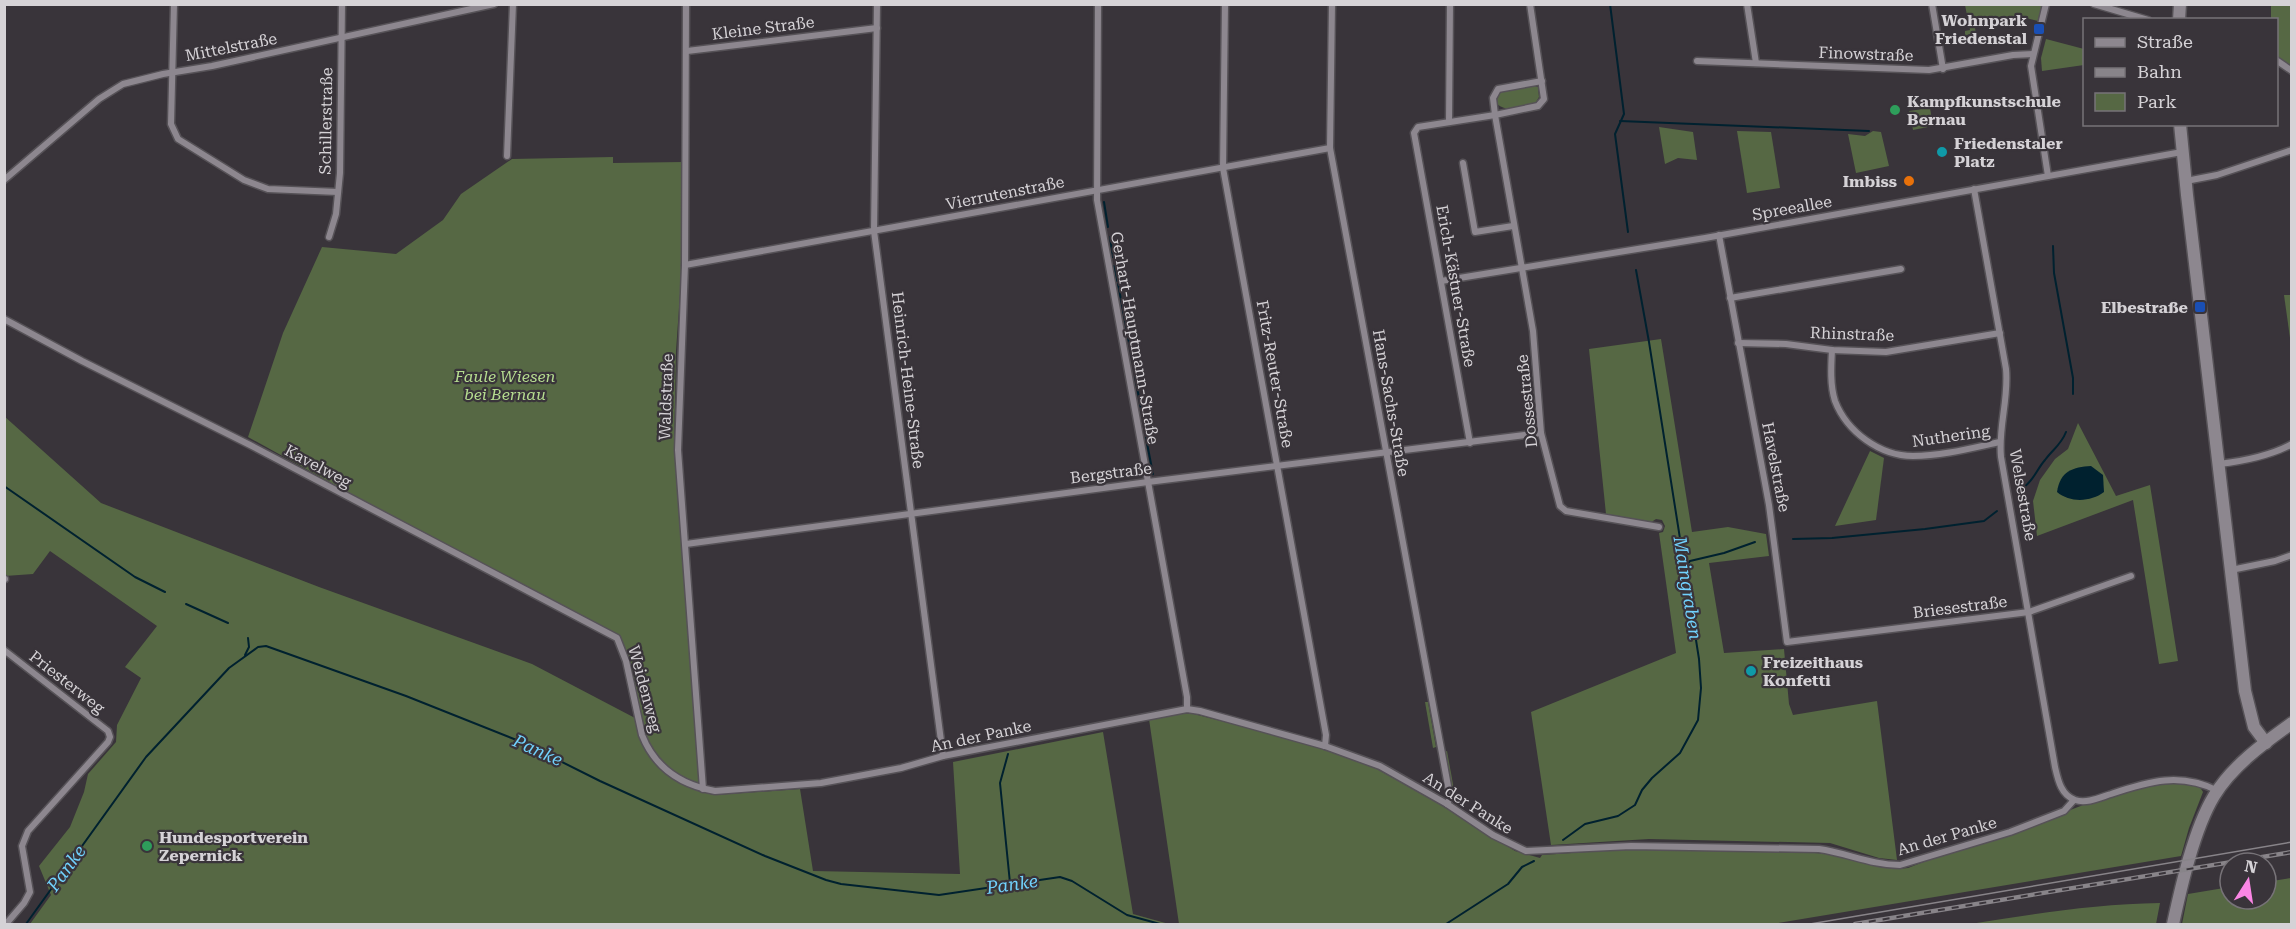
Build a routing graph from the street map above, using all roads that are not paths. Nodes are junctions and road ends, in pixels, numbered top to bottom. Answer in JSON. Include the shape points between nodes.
{"nodes":[{"id":1,"x":174,"y":4,"type":"edge"},
{"id":2,"x":342,"y":4,"type":"edge"},
{"id":3,"x":494,"y":4,"type":"edge"},
{"id":4,"x":513,"y":4,"type":"edge"},
{"id":5,"x":686,"y":4,"type":"edge"},
{"id":6,"x":878,"y":4,"type":"edge"},
{"id":7,"x":1098,"y":4,"type":"edge"},
{"id":8,"x":1226,"y":4,"type":"edge"},
{"id":9,"x":1332,"y":4,"type":"edge"},
{"id":10,"x":1450,"y":4,"type":"edge"},
{"id":11,"x":1530,"y":4,"type":"edge"},
{"id":12,"x":1747,"y":4,"type":"edge"},
{"id":13,"x":1932,"y":4,"type":"edge"},
{"id":14,"x":2046,"y":4,"type":"edge"},
{"id":15,"x":2094,"y":4,"type":"edge"},
{"id":16,"x":2141,"y":18,"type":"edge"},
{"id":17,"x":877,"y":28,"type":"junction"},
{"id":18,"x":341,"y":39,"type":"junction"},
{"id":19,"x":687,"y":51,"type":"junction"},
{"id":20,"x":2032,"y":54,"type":"junction"},
{"id":21,"x":1697,"y":61,"type":"dead end"},
{"id":22,"x":2278,"y":62,"type":"edge"},
{"id":23,"x":1756,"y":63,"type":"junction"},
{"id":24,"x":1943,"y":69,"type":"junction"},
{"id":25,"x":2292,"y":70,"type":"edge"},
{"id":26,"x":172,"y":72,"type":"junction"},
{"id":27,"x":1542,"y":81,"type":"junction"},
{"id":28,"x":1495,"y":115,"type":"junction"},
{"id":29,"x":1449,"y":122,"type":"junction"},
{"id":30,"x":2180,"y":126,"type":"edge"},
{"id":31,"x":1330,"y":148,"type":"junction"},
{"id":32,"x":2292,"y":150,"type":"edge"},
{"id":33,"x":2182,"y":152,"type":"junction"},
{"id":34,"x":507,"y":156,"type":"dead end"},
{"id":35,"x":1463,"y":163,"type":"dead end"},
{"id":36,"x":1223,"y":168,"type":"junction"},
{"id":37,"x":2048,"y":176,"type":"junction"},
{"id":38,"x":4,"y":180,"type":"edge"},
{"id":39,"x":2185,"y":181,"type":"junction"},
{"id":40,"x":1096,"y":189,"type":"junction"},
{"id":41,"x":1974,"y":189,"type":"junction"},
{"id":42,"x":338,"y":192,"type":"junction"},
{"id":43,"x":1513,"y":226,"type":"junction"},
{"id":44,"x":874,"y":231,"type":"junction"},
{"id":45,"x":1719,"y":235,"type":"junction"},
{"id":46,"x":329,"y":237,"type":"dead end"},
{"id":47,"x":684,"y":265,"type":"junction"},
{"id":48,"x":1522,"y":268,"type":"junction"},
{"id":49,"x":1901,"y":269,"type":"dead end"},
{"id":50,"x":1442,"y":281,"type":"junction"},
{"id":51,"x":1730,"y":298,"type":"junction"},
{"id":52,"x":4,"y":319,"type":"edge"},
{"id":53,"x":2000,"y":333,"type":"junction"},
{"id":54,"x":1738,"y":343,"type":"junction"},
{"id":55,"x":1832,"y":350,"type":"junction"},
{"id":56,"x":1541,"y":433,"type":"junction"},
{"id":57,"x":2000,"y":442,"type":"junction"},
{"id":58,"x":1470,"y":443,"type":"junction"},
{"id":59,"x":2292,"y":444,"type":"edge"},
{"id":60,"x":1386,"y":452,"type":"junction"},
{"id":61,"x":2218,"y":465,"type":"junction"},
{"id":62,"x":1278,"y":466,"type":"junction"},
{"id":63,"x":1148,"y":482,"type":"junction"},
{"id":64,"x":911,"y":514,"type":"junction"},
{"id":65,"x":1659,"y":527,"type":"dead end"},
{"id":66,"x":686,"y":544,"type":"junction"},
{"id":67,"x":2292,"y":555,"type":"edge"},
{"id":68,"x":2231,"y":570,"type":"junction"},
{"id":69,"x":2131,"y":576,"type":"dead end"},
{"id":70,"x":2029,"y":612,"type":"junction"},
{"id":71,"x":617,"y":638,"type":"joint"},
{"id":72,"x":1787,"y":642,"type":"joint"},
{"id":73,"x":4,"y":650,"type":"edge"},
{"id":74,"x":1187,"y":709,"type":"junction"},
{"id":75,"x":2292,"y":723,"type":"edge"},
{"id":76,"x":2266,"y":743,"type":"junction"},
{"id":77,"x":1325,"y":746,"type":"junction"},
{"id":78,"x":943,"y":756,"type":"junction"},
{"id":79,"x":703,"y":789,"type":"junction"},
{"id":80,"x":2218,"y":791,"type":"junction"},
{"id":81,"x":2074,"y":800,"type":"junction"},
{"id":82,"x":1447,"y":804,"type":"junction"},
{"id":83,"x":6,"y":924,"type":"edge"},
{"id":84,"x":2173,"y":924,"type":"edge"}],
"edges":[{"from":1,"to":26,"type":"street"},
{"from":2,"to":18,"type":"street","name":"Schillerstraße"},
{"from":3,"to":18,"type":"street","name":"Mittelstraße"},
{"from":4,"to":34,"type":"street"},
{"from":5,"to":19,"type":"street","name":"Waldstraße"},
{"from":6,"to":17,"type":"street","name":"Heinrich-Heine-Straße"},
{"from":7,"to":40,"type":"street","name":"Gerhart-Hauptmann-Straße"},
{"from":8,"to":36,"type":"street","name":"Fritz-Reuter-Straße"},
{"from":9,"to":31,"type":"street","name":"Hans-Sachs-Straße"},
{"from":10,"to":29,"type":"street"},
{"from":11,"to":27,"type":"street"},
{"from":12,"to":23,"type":"street"},
{"from":13,"to":24,"type":"street"},
{"from":14,"to":20,"type":"street"},
{"from":15,"to":16,"type":"street"},
{"from":17,"to":19,"type":"street","name":"Kleine Straße"},
{"from":17,"to":44,"type":"street","name":"Heinrich-Heine-Straße"},
{"from":18,"to":26,"type":"street","name":"Mittelstraße"},
{"from":18,"to":42,"type":"street","name":"Schillerstraße"},
{"from":19,"to":47,"type":"street","name":"Waldstraße"},
{"from":20,"to":24,"type":"street","name":"Finowstraße"},
{"from":20,"to":37,"type":"street","via":[[2031,75]]},
{"from":21,"to":23,"type":"street","name":"Finowstraße"},
{"from":22,"to":25,"type":"street"},
{"from":23,"to":24,"type":"street","name":"Finowstraße"},
{"from":26,"to":38,"type":"street","name":"Mittelstraße","via":[[111,91]]},
{"from":26,"to":42,"type":"street","via":[[171,124],[178,139],[244,180],[268,189]]},
{"from":27,"to":28,"type":"street","via":[[1541,104]]},
{"from":27,"to":28,"type":"street","name":"Dossestraße","via":[[1498,89],[1493,98]]},
{"from":28,"to":29,"type":"street"},
{"from":28,"to":43,"type":"street","name":"Dossestraße"},
{"from":29,"to":50,"type":"street","name":"Erich-Kästner-Straße","via":[[1418,127],[1414,133]]},
{"from":30,"to":33,"type":"street"},
{"from":31,"to":36,"type":"street","name":"Vierrutenstraße"},
{"from":31,"to":60,"type":"street","name":"Hans-Sachs-Straße"},
{"from":32,"to":39,"type":"street","via":[[2217,175]]},
{"from":33,"to":37,"type":"street","name":"Spreeallee"},
{"from":33,"to":39,"type":"street"},
{"from":35,"to":43,"type":"street","via":[[1475,232]]},
{"from":36,"to":40,"type":"street","name":"Vierrutenstraße"},
{"from":36,"to":62,"type":"street","name":"Fritz-Reuter-Straße"},
{"from":37,"to":41,"type":"street","name":"Spreeallee"},
{"from":39,"to":61,"type":"street"},
{"from":40,"to":44,"type":"street","name":"Vierrutenstraße"},
{"from":40,"to":63,"type":"street","name":"Gerhart-Hauptmann-Straße"},
{"from":41,"to":45,"type":"street","name":"Spreeallee"},
{"from":41,"to":53,"type":"street","name":"Welsestraße"},
{"from":42,"to":46,"type":"street","name":"Schillerstraße"},
{"from":43,"to":48,"type":"street","name":"Dossestraße"},
{"from":44,"to":47,"type":"street","name":"Vierrutenstraße"},
{"from":44,"to":64,"type":"street","name":"Heinrich-Heine-Straße"},
{"from":45,"to":48,"type":"street","name":"Spreeallee"},
{"from":45,"to":51,"type":"street","name":"Havelstraße"},
{"from":47,"to":66,"type":"street","name":"Waldstraße","via":[[678,450]]},
{"from":48,"to":50,"type":"street","name":"Spreeallee"},
{"from":48,"to":56,"type":"street","name":"Dossestraße","via":[[1533,331]]},
{"from":49,"to":51,"type":"street"},
{"from":50,"to":58,"type":"street","name":"Erich-Kästner-Straße"},
{"from":51,"to":54,"type":"street","name":"Havelstraße"},
{"from":52,"to":71,"type":"street","name":"Kavelweg"},
{"from":53,"to":55,"type":"street","name":"Rhinstraße","via":[[1886,352]]},
{"from":53,"to":57,"type":"street","name":"Welsestraße","via":[[2008,387]]},
{"from":54,"to":55,"type":"street","name":"Rhinstraße"},
{"from":54,"to":72,"type":"street","name":"Havelstraße","via":[[1769,505]]},
{"from":55,"to":57,"type":"street","name":"Nuthering","via":[[1832,383],[1841,413],[1861,436],[1880,448],[1915,456]]},
{"from":56,"to":58,"type":"street","name":"Bergstraße"},
{"from":56,"to":65,"type":"street","name":"Dossestraße","via":[[1560,506],[1566,511]]},
{"from":57,"to":70,"type":"street","name":"Welsestraße"},
{"from":58,"to":60,"type":"street","name":"Bergstraße"},
{"from":59,"to":61,"type":"street","via":[[2237,463]]},
{"from":60,"to":62,"type":"street","name":"Bergstraße"},
{"from":60,"to":82,"type":"street","name":"Hans-Sachs-Straße","via":[[1448,786]]},
{"from":61,"to":68,"type":"street"},
{"from":62,"to":63,"type":"street","name":"Bergstraße"},
{"from":62,"to":77,"type":"street","name":"Fritz-Reuter-Straße"},
{"from":63,"to":64,"type":"street","name":"Bergstraße"},
{"from":63,"to":74,"type":"street","name":"Gerhart-Hauptmann-Straße"},
{"from":64,"to":66,"type":"street","name":"Bergstraße"},
{"from":64,"to":78,"type":"street","name":"Heinrich-Heine-Straße"},
{"from":66,"to":79,"type":"street","name":"Waldstraße"},
{"from":67,"to":68,"type":"street"},
{"from":68,"to":76,"type":"street","via":[[2250,714]]},
{"from":69,"to":70,"type":"street","name":"Briesestraße"},
{"from":70,"to":72,"type":"street","name":"Briesestraße"},
{"from":70,"to":81,"type":"street","name":"Welsestraße","via":[[2055,766],[2064,792]]},
{"from":71,"to":79,"type":"street","name":"Weidenweg","via":[[646,746],[674,777]]},
{"from":73,"to":83,"type":"street","name":"Priesterweg","via":[[108,731],[110,737],[28,831],[22,846],[30,892]]},
{"from":74,"to":77,"type":"street","name":"An der Panke"},
{"from":74,"to":78,"type":"street","name":"An der Panke"},
{"from":75,"to":76,"type":"street"},
{"from":76,"to":80,"type":"street"},
{"from":77,"to":82,"type":"street","name":"An der Panke","via":[[1380,766]]},
{"from":78,"to":79,"type":"street","name":"An der Panke","via":[[821,783]]},
{"from":80,"to":81,"type":"street","name":"An der Panke","via":[[2182,778],[2146,783],[2096,799]]},
{"from":80,"to":84,"type":"street","via":[[2197,839]]},
{"from":81,"to":82,"type":"street","name":"An der Panke","via":[[2064,811],[2021,828],[1900,865],[1882,865],[1819,849],[1620,846],[1526,851],[1493,835]]}]}
